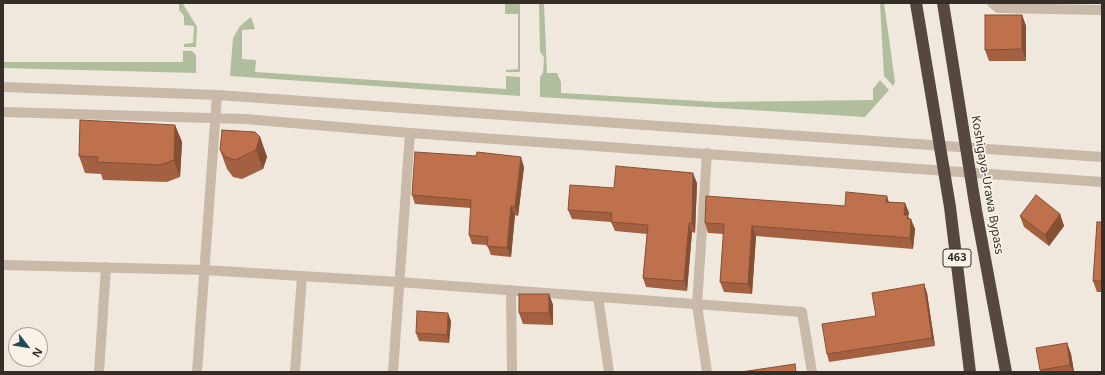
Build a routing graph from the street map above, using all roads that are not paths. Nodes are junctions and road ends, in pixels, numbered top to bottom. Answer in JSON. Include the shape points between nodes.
{"nodes":[{"id":1,"x":916,"y":3,"type":"edge"},
{"id":2,"x":943,"y":3,"type":"edge"},
{"id":3,"x":992,"y":3,"type":"edge"},
{"id":4,"x":1102,"y":10,"type":"edge"},
{"id":5,"x":3,"y":88,"type":"edge"},
{"id":6,"x":217,"y":95,"type":"junction"},
{"id":7,"x":3,"y":112,"type":"edge"},
{"id":8,"x":215,"y":117,"type":"junction"},
{"id":9,"x":410,"y":133,"type":"junction"},
{"id":10,"x":939,"y":145,"type":"junction"},
{"id":11,"x":966,"y":147,"type":"junction"},
{"id":12,"x":707,"y":153,"type":"junction"},
{"id":13,"x":1102,"y":157,"type":"edge"},
{"id":14,"x":943,"y":170,"type":"junction"},
{"id":15,"x":969,"y":172,"type":"junction"},
{"id":16,"x":1102,"y":182,"type":"edge"},
{"id":17,"x":3,"y":265,"type":"edge"},
{"id":18,"x":106,"y":267,"type":"junction"},
{"id":19,"x":205,"y":270,"type":"junction"},
{"id":20,"x":302,"y":276,"type":"junction"},
{"id":21,"x":398,"y":282,"type":"junction"},
{"id":22,"x":511,"y":290,"type":"junction"},
{"id":23,"x":598,"y":297,"type":"junction"},
{"id":24,"x":697,"y":305,"type":"junction"},
{"id":25,"x":99,"y":372,"type":"edge"},
{"id":26,"x":197,"y":372,"type":"edge"},
{"id":27,"x":295,"y":372,"type":"edge"},
{"id":28,"x":392,"y":372,"type":"edge"},
{"id":29,"x":512,"y":372,"type":"edge"},
{"id":30,"x":609,"y":372,"type":"edge"},
{"id":31,"x":707,"y":372,"type":"edge"},
{"id":32,"x":812,"y":372,"type":"edge"},
{"id":33,"x":970,"y":372,"type":"edge"},
{"id":34,"x":1006,"y":372,"type":"edge"}],
"edges":[{"from":1,"to":10,"type":"highway","number":"463"},
{"from":2,"to":11,"type":"highway","name":"Koshigaya-Urawa Bypass","number":"463"},
{"from":3,"to":4,"type":"street","via":[[998,8]]},
{"from":5,"to":6,"type":"street"},
{"from":6,"to":8,"type":"street"},
{"from":6,"to":10,"type":"street"},
{"from":7,"to":8,"type":"street"},
{"from":8,"to":9,"type":"street"},
{"from":8,"to":19,"type":"street"},
{"from":9,"to":12,"type":"street"},
{"from":9,"to":21,"type":"street"},
{"from":10,"to":11,"type":"street"},
{"from":10,"to":14,"type":"highway","number":"463"},
{"from":11,"to":13,"type":"street"},
{"from":11,"to":15,"type":"highway","name":"Koshigaya-Urawa Bypass","number":"463"},
{"from":12,"to":14,"type":"street"},
{"from":12,"to":24,"type":"street"},
{"from":14,"to":15,"type":"street"},
{"from":14,"to":33,"type":"highway","number":"463","via":[[953,229]]},
{"from":15,"to":16,"type":"street"},
{"from":15,"to":34,"type":"highway","name":"Koshigaya-Urawa Bypass","number":"463"},
{"from":17,"to":18,"type":"street"},
{"from":18,"to":19,"type":"street"},
{"from":18,"to":25,"type":"street"},
{"from":19,"to":20,"type":"street"},
{"from":19,"to":26,"type":"street"},
{"from":20,"to":21,"type":"street"},
{"from":20,"to":27,"type":"street"},
{"from":21,"to":22,"type":"street"},
{"from":21,"to":28,"type":"street"},
{"from":22,"to":23,"type":"street"},
{"from":22,"to":29,"type":"street"},
{"from":23,"to":24,"type":"street"},
{"from":23,"to":30,"type":"street"},
{"from":24,"to":31,"type":"street"},
{"from":24,"to":32,"type":"street","via":[[802,312]]}]}
